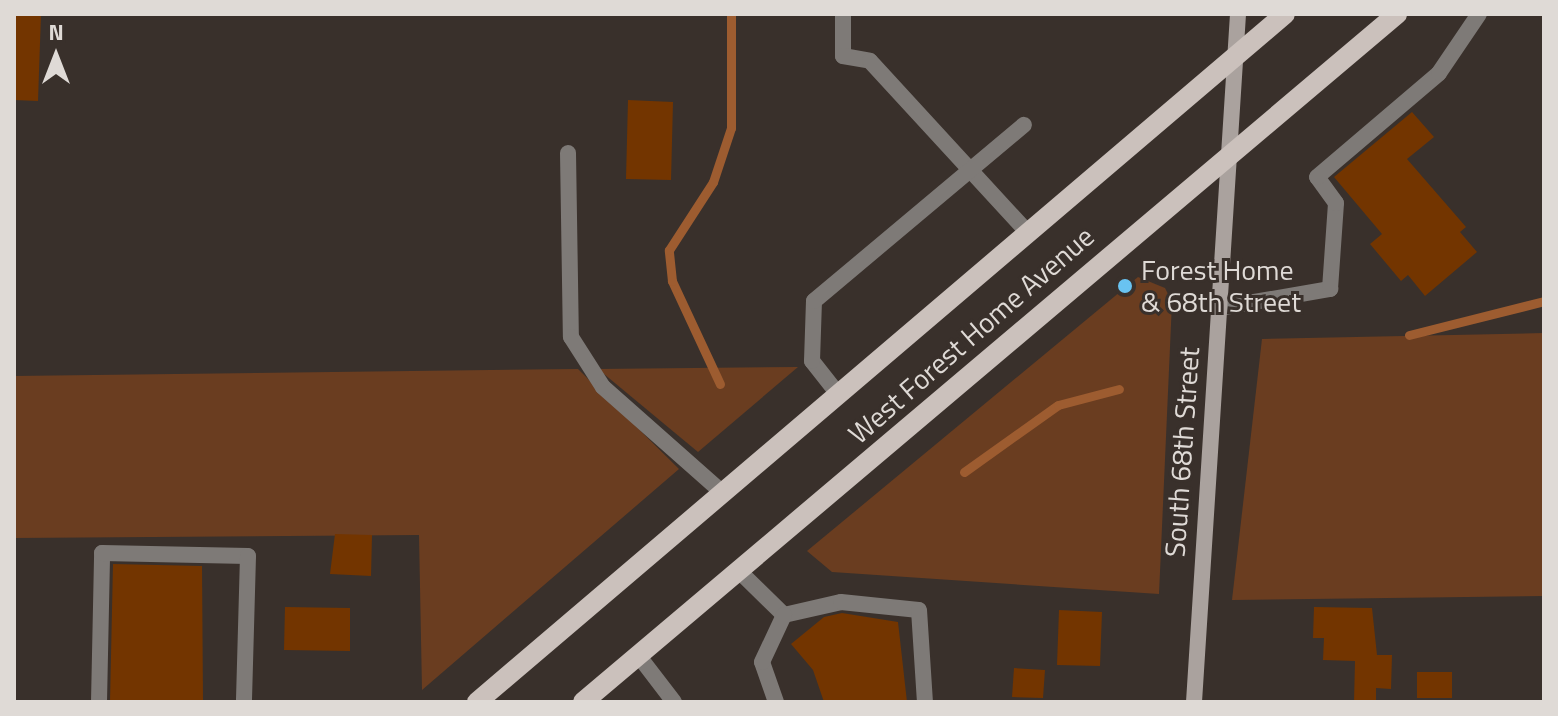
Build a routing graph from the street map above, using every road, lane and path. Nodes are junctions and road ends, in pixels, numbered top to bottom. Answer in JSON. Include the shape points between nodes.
{"nodes":[{"id":1,"x":843,"y":14,"type":"edge"},
{"id":2,"x":1238,"y":14,"type":"edge"},
{"id":3,"x":1285,"y":14,"type":"edge"},
{"id":4,"x":1397,"y":14,"type":"edge"},
{"id":5,"x":1479,"y":14,"type":"edge"},
{"id":6,"x":1236,"y":56,"type":"junction"},
{"id":7,"x":1024,"y":125,"type":"dead end"},
{"id":8,"x":568,"y":153,"type":"dead end"},
{"id":9,"x":1231,"y":153,"type":"junction"},
{"id":10,"x":971,"y":169,"type":"junction"},
{"id":11,"x":1027,"y":232,"type":"junction"},
{"id":12,"x":1219,"y":308,"type":"junction"},
{"id":13,"x":838,"y":394,"type":"junction"},
{"id":14,"x":723,"y":493,"type":"junction"},
{"id":15,"x":738,"y":570,"type":"junction"},
{"id":16,"x":784,"y":615,"type":"junction"},
{"id":17,"x":638,"y":655,"type":"junction"},
{"id":18,"x":99,"y":702,"type":"edge"},
{"id":19,"x":244,"y":702,"type":"edge"},
{"id":20,"x":477,"y":702,"type":"edge"},
{"id":21,"x":583,"y":702,"type":"edge"},
{"id":22,"x":674,"y":702,"type":"edge"},
{"id":23,"x":776,"y":702,"type":"edge"},
{"id":24,"x":925,"y":702,"type":"edge"},
{"id":25,"x":1194,"y":702,"type":"edge"}],
"edges":[{"from":1,"to":10,"type":"lane","via":[[843,56],[870,61]]},
{"from":2,"to":6,"type":"street","name":"South 68th Street"},
{"from":3,"to":6,"type":"main road","name":"West Forest Home Avenue"},
{"from":4,"to":9,"type":"main road","name":"West Forest Home Avenue"},
{"from":5,"to":12,"type":"lane","via":[[1439,73],[1317,177],[1336,203],[1330,289]]},
{"from":6,"to":9,"type":"street","name":"South 68th Street"},
{"from":6,"to":11,"type":"main road","name":"West Forest Home Avenue"},
{"from":7,"to":10,"type":"lane"},
{"from":8,"to":14,"type":"lane","via":[[571,337],[603,387]]},
{"from":9,"to":12,"type":"street","name":"South 68th Street"},
{"from":9,"to":15,"type":"main road","name":"West Forest Home Avenue"},
{"from":10,"to":11,"type":"lane"},
{"from":10,"to":13,"type":"lane","via":[[814,301],[812,361]]},
{"from":11,"to":13,"type":"main road","name":"West Forest Home Avenue"},
{"from":12,"to":25,"type":"street","name":"South 68th Street"},
{"from":13,"to":14,"type":"main road","name":"West Forest Home Avenue"},
{"from":14,"to":20,"type":"main road","name":"West Forest Home Avenue"},
{"from":15,"to":16,"type":"lane"},
{"from":15,"to":17,"type":"main road","name":"West Forest Home Avenue"},
{"from":16,"to":23,"type":"lane","via":[[762,662]]},
{"from":16,"to":24,"type":"lane","via":[[841,602],[919,610]]},
{"from":17,"to":21,"type":"main road","name":"West Forest Home Avenue"},
{"from":17,"to":22,"type":"lane"},
{"from":18,"to":19,"type":"lane","via":[[102,553],[248,556]]}]}
